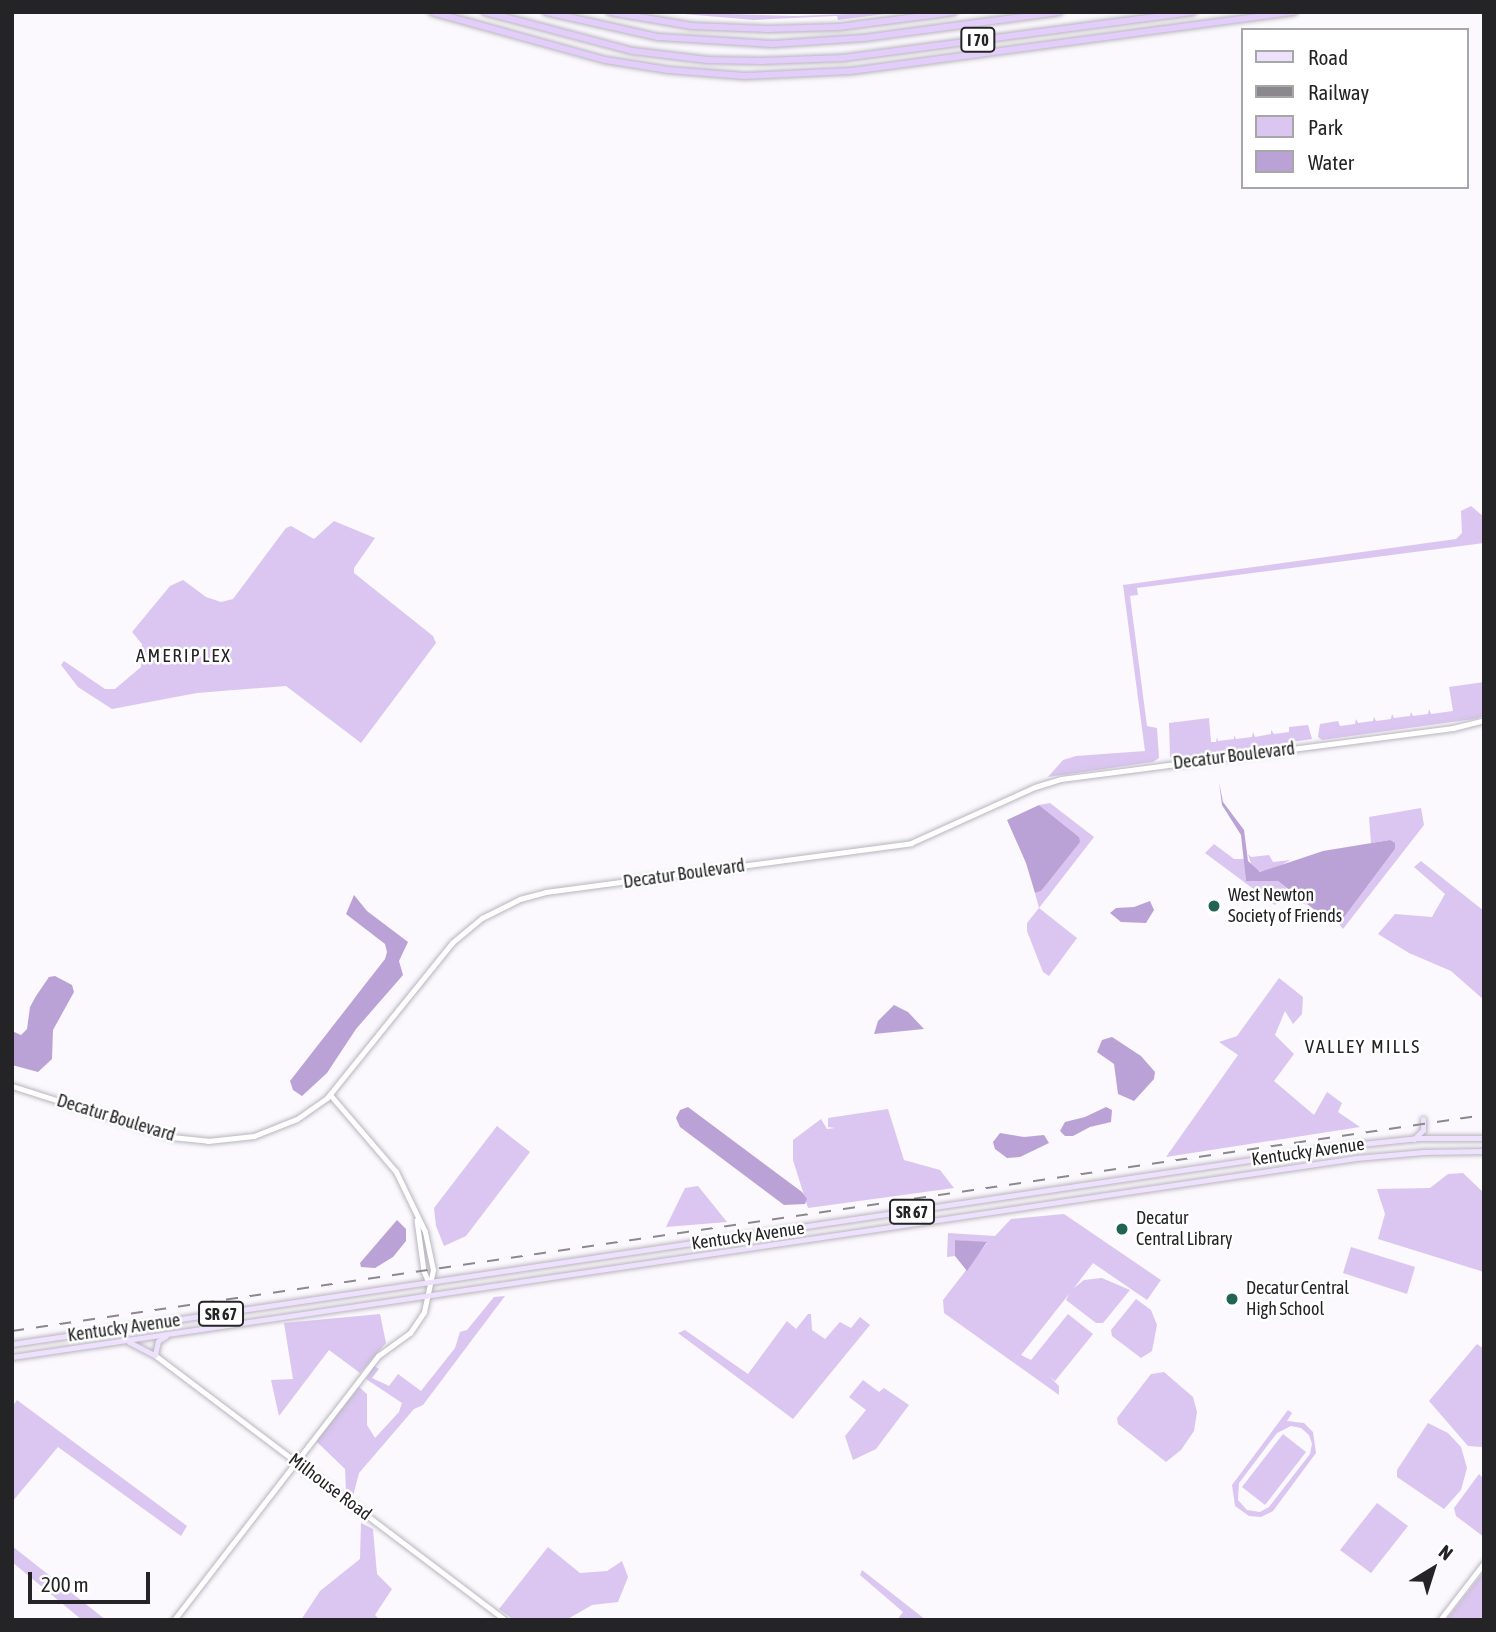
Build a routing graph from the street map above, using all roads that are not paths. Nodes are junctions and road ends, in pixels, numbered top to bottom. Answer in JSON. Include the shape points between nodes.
{"nodes":[{"id":1,"x":432,"y":12,"type":"edge"},
{"id":2,"x":485,"y":12,"type":"edge"},
{"id":3,"x":546,"y":12,"type":"edge"},
{"id":4,"x":610,"y":12,"type":"edge"},
{"id":5,"x":954,"y":12,"type":"edge"},
{"id":6,"x":1059,"y":12,"type":"edge"},
{"id":7,"x":1194,"y":12,"type":"edge"},
{"id":8,"x":1294,"y":12,"type":"edge"},
{"id":9,"x":1484,"y":720,"type":"edge"},
{"id":10,"x":12,"y":1086,"type":"edge"},
{"id":11,"x":330,"y":1095,"type":"junction"},
{"id":12,"x":1423,"y":1119,"type":"dead end"},
{"id":13,"x":1484,"y":1138,"type":"edge"},
{"id":14,"x":1414,"y":1139,"type":"junction"},
{"id":15,"x":1484,"y":1151,"type":"edge"},
{"id":16,"x":417,"y":1219,"type":"junction"},
{"id":17,"x":429,"y":1283,"type":"junction"},
{"id":18,"x":427,"y":1297,"type":"junction"},
{"id":19,"x":168,"y":1335,"type":"junction"},
{"id":20,"x":126,"y":1341,"type":"junction"},
{"id":21,"x":12,"y":1344,"type":"edge"},
{"id":22,"x":155,"y":1354,"type":"junction"},
{"id":23,"x":12,"y":1357,"type":"edge"},
{"id":24,"x":296,"y":1461,"type":"junction"},
{"id":25,"x":1484,"y":1563,"type":"edge"},
{"id":26,"x":174,"y":1620,"type":"edge"},
{"id":27,"x":505,"y":1620,"type":"edge"},
{"id":28,"x":1440,"y":1620,"type":"edge"}],
"edges":[{"from":1,"to":8,"type":"highway","via":[[605,60],[745,76],[851,71]]},
{"from":2,"to":7,"type":"highway","number":"I 70","via":[[633,51],[762,61],[844,58]]},
{"from":3,"to":6,"type":"highway","number":"I 70","via":[[658,37],[774,44],[836,41]]},
{"from":4,"to":5,"type":"highway","via":[[684,25],[768,29],[839,27]]},
{"from":9,"to":11,"type":"street","name":"Decatur Boulevard","via":[[1061,779],[911,843],[551,891],[520,899],[482,918],[452,943]]},
{"from":10,"to":11,"type":"street","name":"Decatur Boulevard","via":[[164,1135],[208,1141],[275,1129]]},
{"from":11,"to":16,"type":"street","via":[[396,1172]]},
{"from":12,"to":14,"type":"main road","via":[[1423,1130]]},
{"from":13,"to":14,"type":"main road","name":"Kentucky Avenue","number":"SR 67"},
{"from":14,"to":17,"type":"main road","name":"Kentucky Avenue","number":"SR 67"},
{"from":15,"to":18,"type":"main road","name":"Kentucky Avenue","number":"SR 67","via":[[1370,1156]]},
{"from":16,"to":17,"type":"street"},
{"from":16,"to":17,"type":"street","via":[[425,1232],[433,1269]]},
{"from":17,"to":18,"type":"street"},
{"from":17,"to":21,"type":"main road","name":"Kentucky Avenue","number":"SR 67"},
{"from":18,"to":19,"type":"main road","name":"Kentucky Avenue","number":"SR 67"},
{"from":18,"to":24,"type":"street","via":[[418,1324],[378,1356]]},
{"from":19,"to":20,"type":"main road","name":"Kentucky Avenue","number":"SR 67"},
{"from":19,"to":22,"type":"main road","via":[[158,1341]]},
{"from":20,"to":22,"type":"main road"},
{"from":20,"to":23,"type":"main road","name":"Kentucky Avenue","number":"SR 67"},
{"from":22,"to":24,"type":"street","name":"Milhouse Road"},
{"from":24,"to":26,"type":"street"},
{"from":24,"to":27,"type":"street","name":"Milhouse Road"},
{"from":25,"to":28,"type":"street"}]}
